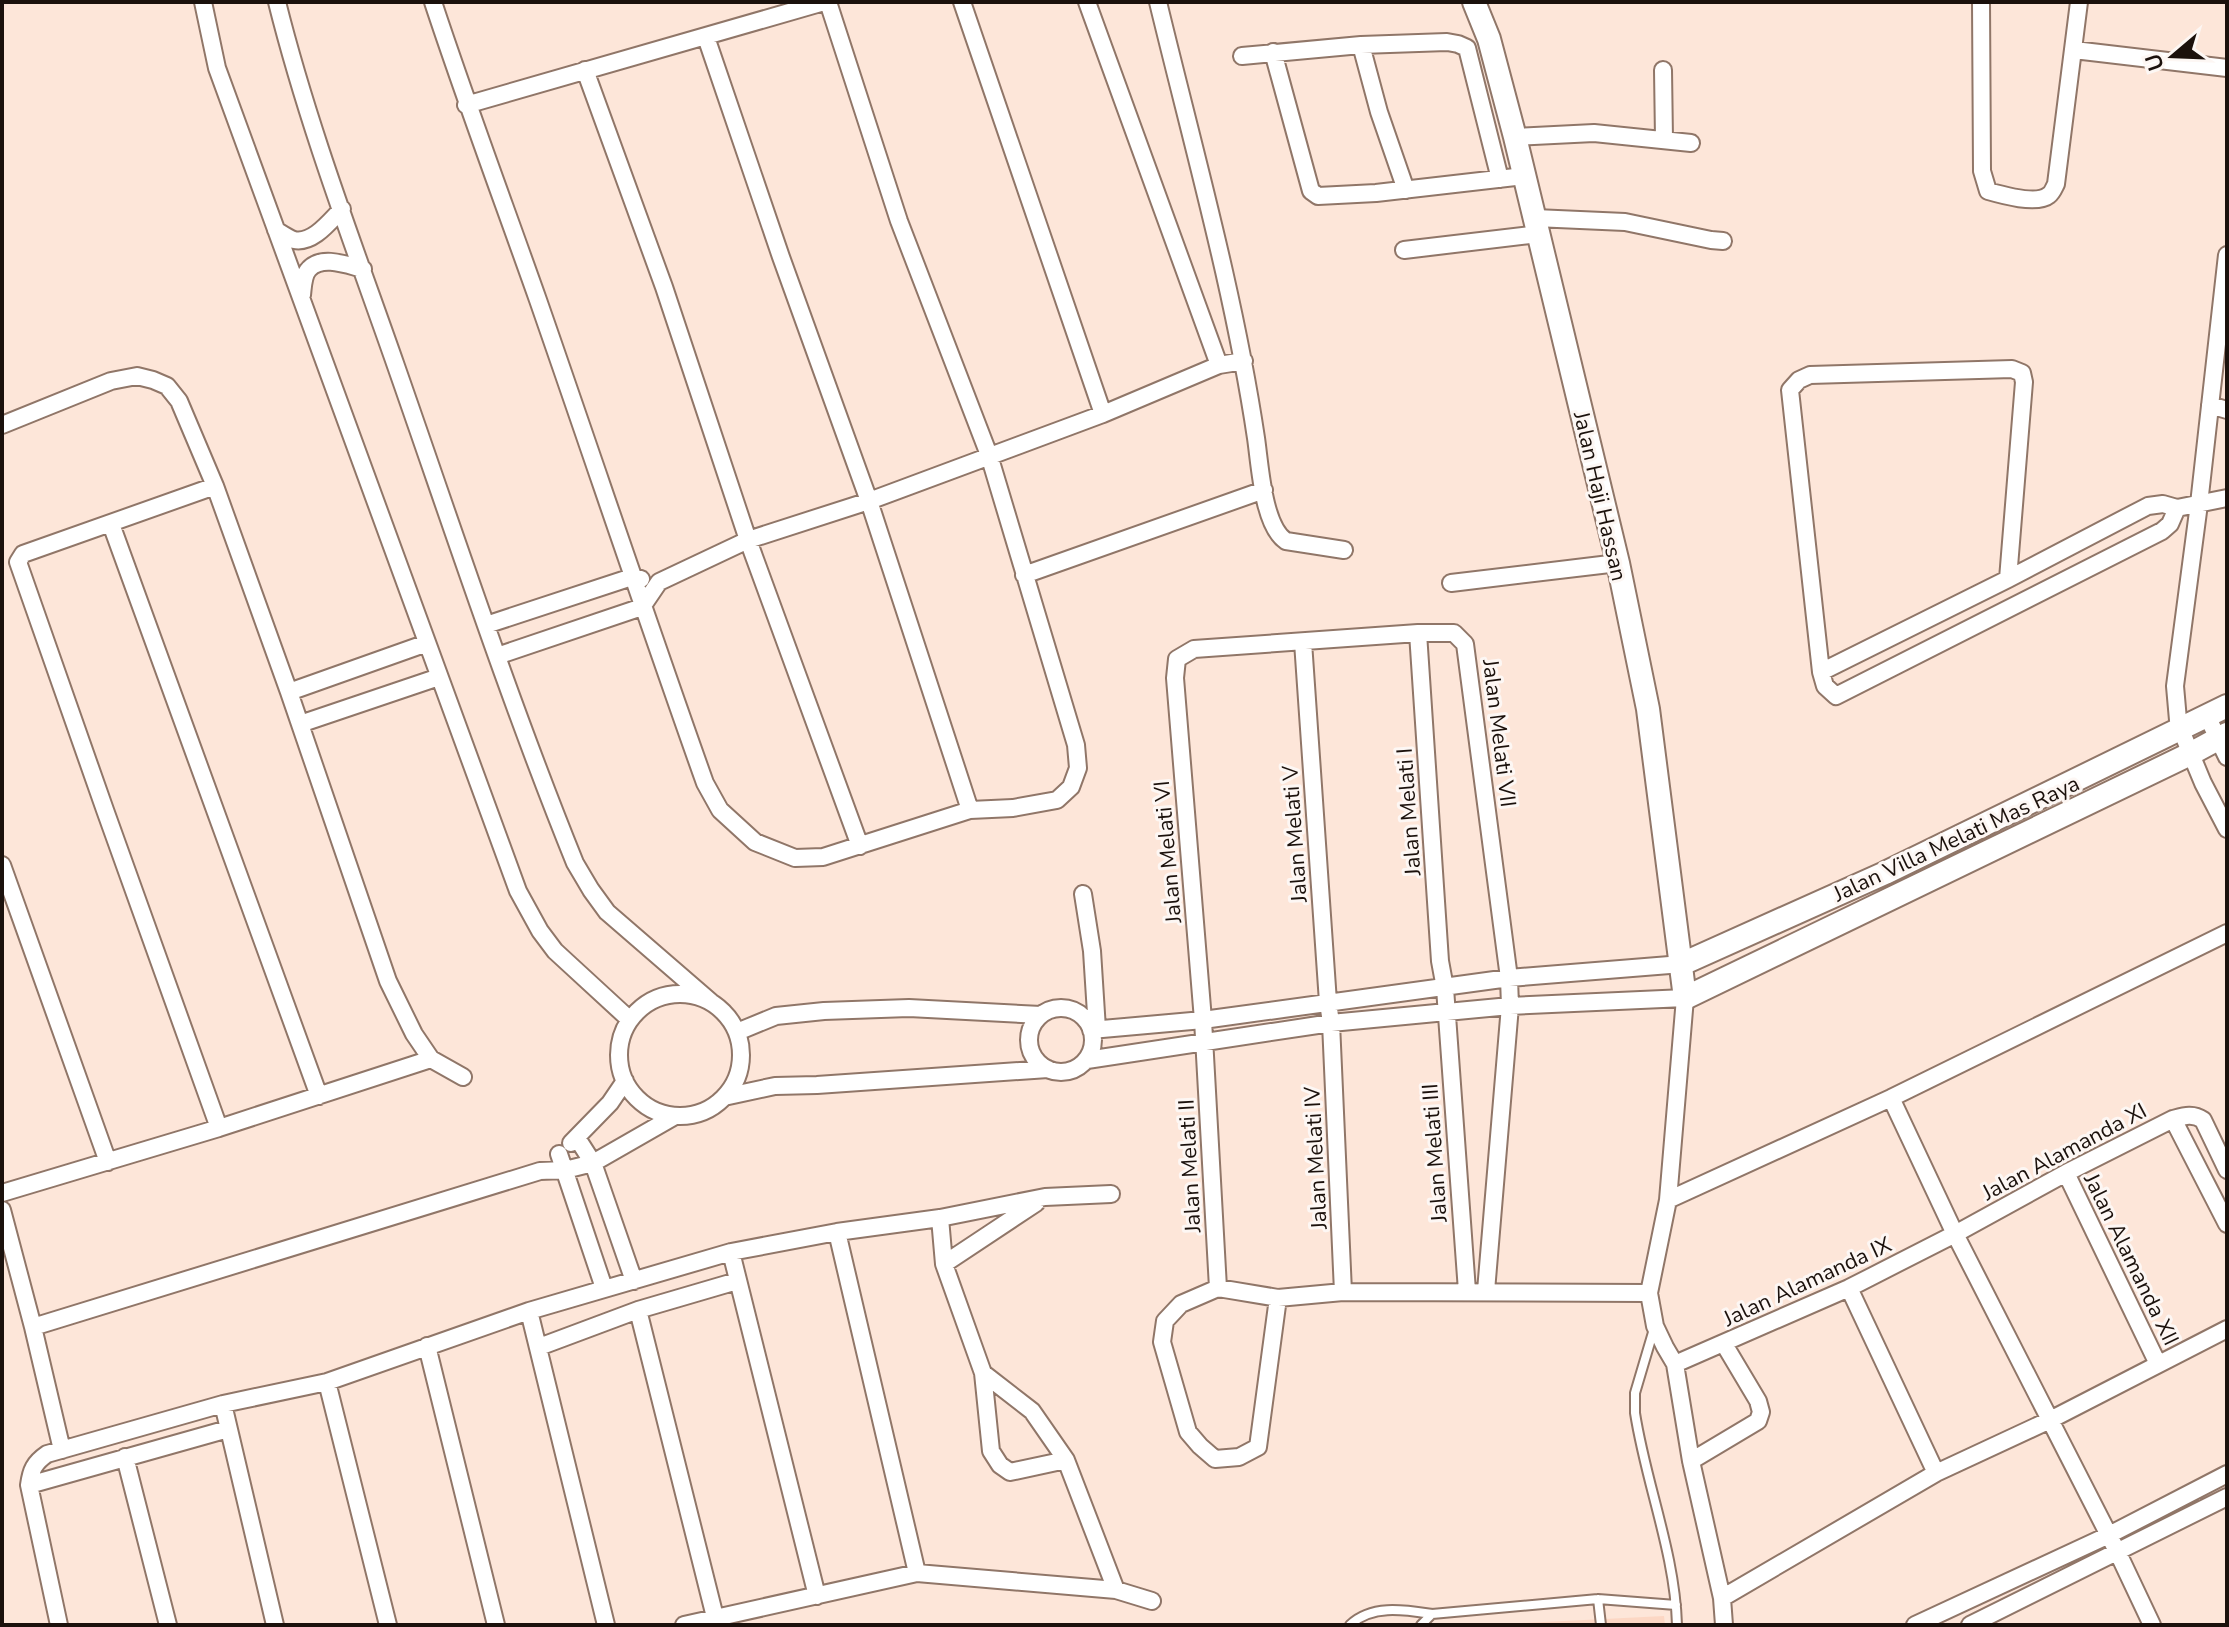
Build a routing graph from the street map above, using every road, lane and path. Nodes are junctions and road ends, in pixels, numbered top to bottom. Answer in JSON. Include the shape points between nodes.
{"nodes":[{"id":1,"x":203,"y":2,"type":"edge"},
{"id":2,"x":277,"y":2,"type":"edge"},
{"id":3,"x":433,"y":2,"type":"edge"},
{"id":4,"x":826,"y":2,"type":"edge"},
{"id":5,"x":962,"y":2,"type":"edge"},
{"id":6,"x":1087,"y":2,"type":"edge"},
{"id":7,"x":1158,"y":2,"type":"edge"},
{"id":8,"x":1474,"y":2,"type":"edge"},
{"id":9,"x":1981,"y":2,"type":"edge"},
{"id":10,"x":2079,"y":2,"type":"edge"},
{"id":11,"x":706,"y":37,"type":"junction"},
{"id":12,"x":1361,"y":45,"type":"junction"},
{"id":13,"x":2074,"y":50,"type":"junction"},
{"id":14,"x":1273,"y":52,"type":"junction"},
{"id":15,"x":1242,"y":56,"type":"dead end"},
{"id":16,"x":2227,"y":68,"type":"edge"},
{"id":17,"x":585,"y":70,"type":"junction"},
{"id":18,"x":1663,"y":70,"type":"dead end"},
{"id":19,"x":466,"y":105,"type":"junction"},
{"id":20,"x":1515,"y":137,"type":"junction"},
{"id":21,"x":1664,"y":139,"type":"junction"},
{"id":22,"x":1691,"y":143,"type":"dead end"},
{"id":23,"x":1524,"y":176,"type":"junction"},
{"id":24,"x":1500,"y":179,"type":"junction"},
{"id":25,"x":1406,"y":190,"type":"junction"},
{"id":26,"x":342,"y":209,"type":"junction"},
{"id":27,"x":1537,"y":226,"type":"junction"},
{"id":28,"x":276,"y":230,"type":"junction"},
{"id":29,"x":1723,"y":241,"type":"dead end"},
{"id":30,"x":1404,"y":250,"type":"dead end"},
{"id":31,"x":2227,"y":255,"type":"edge"},
{"id":32,"x":363,"y":269,"type":"junction"},
{"id":33,"x":301,"y":297,"type":"junction"},
{"id":34,"x":1244,"y":361,"type":"junction"},
{"id":35,"x":1219,"y":365,"type":"junction"},
{"id":36,"x":2210,"y":405,"type":"junction"},
{"id":37,"x":2227,"y":410,"type":"edge"},
{"id":38,"x":1103,"y":414,"type":"junction"},
{"id":39,"x":2,"y":425,"type":"edge"},
{"id":40,"x":989,"y":455,"type":"junction"},
{"id":41,"x":215,"y":486,"type":"junction"},
{"id":42,"x":1264,"y":490,"type":"junction"},
{"id":43,"x":2227,"y":498,"type":"edge"},
{"id":44,"x":869,"y":501,"type":"junction"},
{"id":45,"x":2199,"y":504,"type":"junction"},
{"id":46,"x":2177,"y":508,"type":"junction"},
{"id":47,"x":111,"y":524,"type":"junction"},
{"id":48,"x":748,"y":540,"type":"junction"},
{"id":49,"x":1344,"y":550,"type":"dead end"},
{"id":50,"x":1618,"y":563,"type":"junction"},
{"id":51,"x":1024,"y":575,"type":"junction"},
{"id":52,"x":632,"y":577,"type":"junction"},
{"id":53,"x":2008,"y":579,"type":"junction"},
{"id":54,"x":659,"y":582,"type":"junction"},
{"id":55,"x":1451,"y":583,"type":"dead end"},
{"id":56,"x":642,"y":607,"type":"junction"},
{"id":57,"x":486,"y":625,"type":"junction"},
{"id":58,"x":1418,"y":633,"type":"junction"},
{"id":59,"x":1303,"y":642,"type":"junction"},
{"id":60,"x":427,"y":643,"type":"junction"},
{"id":61,"x":497,"y":656,"type":"junction"},
{"id":62,"x":1177,"y":659,"type":"joint"},
{"id":63,"x":1821,"y":672,"type":"junction"},
{"id":64,"x":439,"y":677,"type":"junction"},
{"id":65,"x":289,"y":692,"type":"junction"},
{"id":66,"x":2217,"y":711,"type":"edge"},
{"id":67,"x":300,"y":724,"type":"junction"},
{"id":68,"x":2181,"y":730,"type":"junction"},
{"id":69,"x":2224,"y":743,"type":"edge"},
{"id":70,"x":2190,"y":754,"type":"junction"},
{"id":71,"x":970,"y":810,"type":"junction"},
{"id":72,"x":2227,"y":829,"type":"edge"},
{"id":73,"x":860,"y":846,"type":"junction"},
{"id":74,"x":2,"y":865,"type":"edge"},
{"id":75,"x":1885,"y":873,"type":"junction"},
{"id":76,"x":1083,"y":894,"type":"dead end"},
{"id":77,"x":1897,"y":897,"type":"junction"},
{"id":78,"x":2227,"y":933,"type":"edge"},
{"id":79,"x":1682,"y":964,"type":"junction"},
{"id":80,"x":1509,"y":978,"type":"junction"},
{"id":81,"x":1445,"y":988,"type":"junction"},
{"id":82,"x":1685,"y":998,"type":"junction"},
{"id":83,"x":711,"y":1002,"type":"junction"},
{"id":84,"x":1328,"y":1002,"type":"junction"},
{"id":85,"x":1510,"y":1006,"type":"junction"},
{"id":86,"x":1446,"y":1012,"type":"junction"},
{"id":87,"x":1041,"y":1015,"type":"junction"},
{"id":88,"x":630,"y":1020,"type":"junction"},
{"id":89,"x":1203,"y":1020,"type":"junction"},
{"id":90,"x":1331,"y":1023,"type":"junction"},
{"id":91,"x":1094,"y":1030,"type":"junction"},
{"id":92,"x":737,"y":1032,"type":"junction"},
{"id":93,"x":1204,"y":1041,"type":"junction"},
{"id":94,"x":431,"y":1059,"type":"junction"},
{"id":95,"x":1087,"y":1060,"type":"junction"},
{"id":96,"x":1048,"y":1069,"type":"junction"},
{"id":97,"x":463,"y":1077,"type":"dead end"},
{"id":98,"x":625,"y":1081,"type":"junction"},
{"id":99,"x":319,"y":1096,"type":"junction"},
{"id":100,"x":724,"y":1097,"type":"junction"},
{"id":101,"x":1891,"y":1098,"type":"junction"},
{"id":102,"x":675,"y":1116,"type":"junction"},
{"id":103,"x":2173,"y":1119,"type":"junction"},
{"id":104,"x":219,"y":1128,"type":"junction"},
{"id":105,"x":577,"y":1138,"type":"junction"},
{"id":106,"x":108,"y":1162,"type":"junction"},
{"id":107,"x":562,"y":1162,"type":"junction"},
{"id":108,"x":593,"y":1163,"type":"junction"},
{"id":109,"x":2227,"y":1170,"type":"edge"},
{"id":110,"x":2066,"y":1173,"type":"junction"},
{"id":111,"x":3,"y":1190,"type":"edge"},
{"id":112,"x":1111,"y":1194,"type":"dead end"},
{"id":113,"x":1045,"y":1197,"type":"junction"},
{"id":114,"x":1668,"y":1200,"type":"junction"},
{"id":115,"x":2,"y":1210,"type":"edge"},
{"id":116,"x":940,"y":1218,"type":"junction"},
{"id":117,"x":2227,"y":1224,"type":"edge"},
{"id":118,"x":837,"y":1232,"type":"junction"},
{"id":119,"x":1955,"y":1234,"type":"junction"},
{"id":120,"x":731,"y":1252,"type":"junction"},
{"id":121,"x":944,"y":1264,"type":"junction"},
{"id":122,"x":634,"y":1281,"type":"junction"},
{"id":123,"x":737,"y":1281,"type":"junction"},
{"id":124,"x":604,"y":1288,"type":"junction"},
{"id":125,"x":1218,"y":1288,"type":"junction"},
{"id":126,"x":1849,"y":1288,"type":"junction"},
{"id":127,"x":1467,"y":1291,"type":"junction"},
{"id":128,"x":1486,"y":1291,"type":"junction"},
{"id":129,"x":1343,"y":1292,"type":"junction"},
{"id":130,"x":1649,"y":1293,"type":"junction"},
{"id":131,"x":1278,"y":1298,"type":"junction"},
{"id":132,"x":638,"y":1310,"type":"junction"},
{"id":133,"x":529,"y":1311,"type":"junction"},
{"id":134,"x":1655,"y":1326,"type":"junction"},
{"id":135,"x":33,"y":1327,"type":"junction"},
{"id":136,"x":2227,"y":1329,"type":"edge"},
{"id":137,"x":1724,"y":1344,"type":"junction"},
{"id":138,"x":427,"y":1346,"type":"junction"},
{"id":139,"x":539,"y":1347,"type":"junction"},
{"id":140,"x":1675,"y":1364,"type":"junction"},
{"id":141,"x":2158,"y":1364,"type":"junction"},
{"id":142,"x":983,"y":1373,"type":"junction"},
{"id":143,"x":327,"y":1382,"type":"junction"},
{"id":144,"x":223,"y":1404,"type":"junction"},
{"id":145,"x":2050,"y":1420,"type":"junction"},
{"id":146,"x":228,"y":1429,"type":"junction"},
{"id":147,"x":54,"y":1452,"type":"junction"},
{"id":148,"x":125,"y":1457,"type":"junction"},
{"id":149,"x":1066,"y":1460,"type":"junction"},
{"id":150,"x":1691,"y":1461,"type":"junction"},
{"id":151,"x":1936,"y":1473,"type":"junction"},
{"id":152,"x":2227,"y":1474,"type":"edge"},
{"id":153,"x":29,"y":1485,"type":"junction"},
{"id":154,"x":2227,"y":1497,"type":"edge"},
{"id":155,"x":2109,"y":1535,"type":"junction"},
{"id":156,"x":2118,"y":1553,"type":"junction"},
{"id":157,"x":917,"y":1573,"type":"junction"},
{"id":158,"x":1116,"y":1590,"type":"junction"},
{"id":159,"x":817,"y":1596,"type":"junction"},
{"id":160,"x":1722,"y":1598,"type":"junction"},
{"id":161,"x":1598,"y":1599,"type":"junction"},
{"id":162,"x":1152,"y":1601,"type":"dead end"},
{"id":163,"x":1676,"y":1605,"type":"junction"},
{"id":164,"x":1432,"y":1614,"type":"junction"},
{"id":165,"x":715,"y":1617,"type":"junction"},
{"id":166,"x":1988,"y":1621,"type":"edge"},
{"id":167,"x":59,"y":1625,"type":"edge"},
{"id":168,"x":168,"y":1625,"type":"edge"},
{"id":169,"x":275,"y":1625,"type":"edge"},
{"id":170,"x":388,"y":1625,"type":"edge"},
{"id":171,"x":496,"y":1625,"type":"edge"},
{"id":172,"x":606,"y":1625,"type":"edge"},
{"id":173,"x":684,"y":1625,"type":"edge"},
{"id":174,"x":1350,"y":1625,"type":"edge"},
{"id":175,"x":1421,"y":1625,"type":"edge"},
{"id":176,"x":1601,"y":1625,"type":"edge"},
{"id":177,"x":1677,"y":1625,"type":"edge"},
{"id":178,"x":1724,"y":1625,"type":"edge"},
{"id":179,"x":1915,"y":1625,"type":"edge"},
{"id":180,"x":1970,"y":1625,"type":"edge"},
{"id":181,"x":2152,"y":1625,"type":"edge"}],
"edges":[{"from":1,"to":28,"type":"street","via":[[217,68]]},
{"from":2,"to":26,"type":"street"},
{"from":3,"to":19,"type":"street"},
{"from":4,"to":11,"type":"street"},
{"from":4,"to":40,"type":"street","via":[[899,221]]},
{"from":5,"to":38,"type":"street"},
{"from":6,"to":35,"type":"street"},
{"from":7,"to":34,"type":"street"},
{"from":8,"to":20,"type":"street","name":"Jalan Haji Hassan"},
{"from":9,"to":13,"type":"street","via":[[1982,171],[1988,191],[2030,199],[2051,194]]},
{"from":10,"to":13,"type":"street"},
{"from":11,"to":17,"type":"street"},
{"from":11,"to":44,"type":"street"},
{"from":12,"to":14,"type":"street"},
{"from":12,"to":24,"type":"street","via":[[1447,42],[1467,48]]},
{"from":12,"to":25,"type":"street"},
{"from":13,"to":16,"type":"street"},
{"from":14,"to":15,"type":"street"},
{"from":14,"to":25,"type":"street","via":[[1311,191],[1318,196]]},
{"from":17,"to":19,"type":"street"},
{"from":17,"to":48,"type":"street"},
{"from":18,"to":21,"type":"street"},
{"from":19,"to":52,"type":"street"},
{"from":20,"to":21,"type":"street","via":[[1594,133]]},
{"from":20,"to":23,"type":"street","name":"Jalan Haji Hassan"},
{"from":21,"to":22,"type":"street"},
{"from":23,"to":24,"type":"street"},
{"from":23,"to":27,"type":"street","name":"Jalan Haji Hassan"},
{"from":24,"to":25,"type":"street"},
{"from":26,"to":28,"type":"street","via":[[306,239],[294,240]]},
{"from":26,"to":32,"type":"street"},
{"from":27,"to":29,"type":"street","via":[[1625,222]]},
{"from":27,"to":30,"type":"street"},
{"from":27,"to":50,"type":"street","name":"Jalan Haji Hassan"},
{"from":28,"to":33,"type":"street"},
{"from":31,"to":36,"type":"street"},
{"from":32,"to":33,"type":"street","via":[[319,263],[305,276]]},
{"from":32,"to":57,"type":"street"},
{"from":33,"to":60,"type":"street"},
{"from":34,"to":35,"type":"street"},
{"from":34,"to":42,"type":"street"},
{"from":35,"to":38,"type":"street"},
{"from":36,"to":37,"type":"street"},
{"from":36,"to":45,"type":"street"},
{"from":38,"to":40,"type":"street"},
{"from":39,"to":41,"type":"street","via":[[111,381],[137,376],[153,380],[167,386],[179,401]]},
{"from":40,"to":44,"type":"street"},
{"from":40,"to":51,"type":"street"},
{"from":41,"to":47,"type":"street"},
{"from":41,"to":65,"type":"street"},
{"from":42,"to":49,"type":"street","via":[[1279,536]]},
{"from":42,"to":51,"type":"street"},
{"from":43,"to":45,"type":"street"},
{"from":44,"to":48,"type":"street"},
{"from":44,"to":71,"type":"street"},
{"from":45,"to":46,"type":"street"},
{"from":45,"to":68,"type":"street","via":[[2175,686]]},
{"from":46,"to":53,"type":"street","via":[[2148,506]]},
{"from":46,"to":63,"type":"street","via":[[2162,531],[1836,696],[1825,686]]},
{"from":47,"to":99,"type":"street"},
{"from":47,"to":104,"type":"street","via":[[23,554],[18,562]]},
{"from":48,"to":54,"type":"street"},
{"from":48,"to":73,"type":"street"},
{"from":50,"to":55,"type":"street"},
{"from":50,"to":79,"type":"street","name":"Jalan Haji Hassan","via":[[1648,709]]},
{"from":51,"to":71,"type":"street","via":[[1076,745],[1078,768],[1071,787],[1057,800]]},
{"from":52,"to":54,"type":"street"},
{"from":52,"to":56,"type":"street"},
{"from":52,"to":57,"type":"street"},
{"from":53,"to":63,"type":"street"},
{"from":53,"to":63,"type":"street","via":[[2022,373],[2012,369],[1841,374],[1799,380],[1790,390]]},
{"from":54,"to":56,"type":"street"},
{"from":56,"to":61,"type":"street"},
{"from":56,"to":73,"type":"street","via":[[705,783],[720,810],[755,842],[795,858],[823,857]]},
{"from":57,"to":61,"type":"street"},
{"from":58,"to":59,"type":"street","name":"Jalan Melati VII"},
{"from":58,"to":80,"type":"street","name":"Jalan Melati VII","via":[[1454,633],[1465,644]]},
{"from":58,"to":81,"type":"street","name":"Jalan Melati I"},
{"from":59,"to":62,"type":"street","name":"Jalan Melati VII","via":[[1194,649]]},
{"from":59,"to":84,"type":"street","name":"Jalan Melati V"},
{"from":60,"to":64,"type":"street"},
{"from":60,"to":65,"type":"street"},
{"from":61,"to":83,"type":"street","via":[[563,835],[591,890],[607,912]]},
{"from":62,"to":89,"type":"street","name":"Jalan Melati VI"},
{"from":64,"to":67,"type":"street"},
{"from":64,"to":88,"type":"street","via":[[527,909],[555,951]]},
{"from":65,"to":67,"type":"street"},
{"from":66,"to":68,"type":"street","name":"Jalan Villa Melati Mas Raya"},
{"from":66,"to":69,"type":"street"},
{"from":67,"to":94,"type":"street","via":[[388,981]]},
{"from":68,"to":70,"type":"street"},
{"from":68,"to":75,"type":"street","name":"Jalan Villa Melati Mas Raya"},
{"from":69,"to":70,"type":"street","name":"Jalan Villa Melati Mas Raya"},
{"from":70,"to":72,"type":"street"},
{"from":70,"to":77,"type":"street","name":"Jalan Villa Melati Mas Raya"},
{"from":71,"to":73,"type":"street"},
{"from":74,"to":106,"type":"street"},
{"from":75,"to":77,"type":"street"},
{"from":75,"to":79,"type":"street","name":"Jalan Villa Melati Mas Raya"},
{"from":76,"to":91,"type":"street","via":[[1092,951]]},
{"from":77,"to":82,"type":"street","name":"Jalan Villa Melati Mas Raya"},
{"from":78,"to":101,"type":"street"},
{"from":79,"to":80,"type":"street"},
{"from":79,"to":82,"type":"street","name":"Jalan Haji Hassan"},
{"from":80,"to":81,"type":"street"},
{"from":80,"to":85,"type":"street","name":"Jalan Melati VII"},
{"from":81,"to":84,"type":"street"},
{"from":81,"to":86,"type":"street","name":"Jalan Melati I"},
{"from":82,"to":85,"type":"street"},
{"from":82,"to":114,"type":"street"},
{"from":83,"to":88,"type":"street","via":[[676,993],[658,997]]},
{"from":83,"to":92,"type":"street"},
{"from":84,"to":89,"type":"street"},
{"from":84,"to":90,"type":"street","name":"Jalan Melati V"},
{"from":85,"to":86,"type":"street"},
{"from":85,"to":128,"type":"street"},
{"from":86,"to":90,"type":"street"},
{"from":86,"to":127,"type":"street","name":"Jalan Melati III"},
{"from":87,"to":91,"type":"street","via":[[1070,1009]]},
{"from":87,"to":92,"type":"street","via":[[909,1008],[824,1011],[776,1016]]},
{"from":87,"to":96,"type":"street","via":[[1029,1044]]},
{"from":88,"to":98,"type":"street","via":[[620,1043]]},
{"from":89,"to":91,"type":"street"},
{"from":89,"to":93,"type":"street","name":"Jalan Melati VI"},
{"from":90,"to":93,"type":"street"},
{"from":90,"to":129,"type":"street","name":"Jalan Melati IV"},
{"from":91,"to":95,"type":"street"},
{"from":92,"to":100,"type":"street","via":[[740,1066]]},
{"from":93,"to":95,"type":"street"},
{"from":93,"to":125,"type":"street","name":"Jalan Melati II"},
{"from":94,"to":97,"type":"street"},
{"from":94,"to":99,"type":"street"},
{"from":95,"to":96,"type":"street","via":[[1069,1071]]},
{"from":96,"to":100,"type":"street","via":[[775,1086]]},
{"from":98,"to":102,"type":"street","via":[[643,1104]]},
{"from":98,"to":105,"type":"street"},
{"from":99,"to":104,"type":"street"},
{"from":100,"to":102,"type":"street","via":[[695,1115]]},
{"from":101,"to":114,"type":"street"},
{"from":101,"to":119,"type":"street"},
{"from":102,"to":108,"type":"street"},
{"from":103,"to":109,"type":"street","via":[[2188,1115],[2203,1120]]},
{"from":103,"to":110,"type":"street","name":"Jalan Alamanda XI"},
{"from":103,"to":117,"type":"street","name":"Jalan Alamanda XI"},
{"from":104,"to":106,"type":"street"},
{"from":105,"to":107,"type":"street"},
{"from":105,"to":108,"type":"street"},
{"from":106,"to":111,"type":"street"},
{"from":107,"to":108,"type":"street"},
{"from":107,"to":124,"type":"street"},
{"from":107,"to":135,"type":"street"},
{"from":108,"to":122,"type":"street"},
{"from":110,"to":119,"type":"street","name":"Jalan Alamanda XI"},
{"from":110,"to":141,"type":"street","name":"Jalan Alamanda XII"},
{"from":112,"to":113,"type":"street"},
{"from":113,"to":116,"type":"street"},
{"from":113,"to":121,"type":"street"},
{"from":114,"to":130,"type":"street"},
{"from":115,"to":135,"type":"street"},
{"from":116,"to":118,"type":"street"},
{"from":116,"to":121,"type":"street"},
{"from":118,"to":120,"type":"street"},
{"from":118,"to":157,"type":"street"},
{"from":119,"to":126,"type":"street","name":"Jalan Alamanda IX"},
{"from":119,"to":145,"type":"street"},
{"from":120,"to":122,"type":"street"},
{"from":120,"to":123,"type":"street"},
{"from":121,"to":142,"type":"street"},
{"from":122,"to":124,"type":"street"},
{"from":123,"to":132,"type":"street"},
{"from":123,"to":159,"type":"street"},
{"from":124,"to":133,"type":"street"},
{"from":125,"to":131,"type":"street"},
{"from":125,"to":131,"type":"street","via":[[1181,1304],[1165,1321],[1162,1342],[1188,1432],[1215,1459],[1239,1457],[1258,1447]]},
{"from":126,"to":137,"type":"street","name":"Jalan Alamanda IX"},
{"from":126,"to":151,"type":"street"},
{"from":127,"to":128,"type":"street"},
{"from":127,"to":129,"type":"street"},
{"from":128,"to":130,"type":"street"},
{"from":129,"to":131,"type":"street"},
{"from":130,"to":134,"type":"street"},
{"from":132,"to":139,"type":"street"},
{"from":132,"to":165,"type":"street"},
{"from":133,"to":138,"type":"street"},
{"from":133,"to":139,"type":"street"},
{"from":134,"to":140,"type":"street"},
{"from":134,"to":163,"type":"lane","via":[[1635,1393],[1635,1413]]},
{"from":135,"to":147,"type":"street"},
{"from":136,"to":141,"type":"street"},
{"from":137,"to":140,"type":"street","name":"Jalan Alamanda IX"},
{"from":137,"to":150,"type":"street","via":[[1761,1412],[1758,1421]]},
{"from":138,"to":143,"type":"street"},
{"from":138,"to":171,"type":"street"},
{"from":139,"to":172,"type":"street"},
{"from":140,"to":150,"type":"street"},
{"from":141,"to":145,"type":"street"},
{"from":142,"to":149,"type":"street","via":[[1032,1411]]},
{"from":142,"to":149,"type":"street","via":[[991,1451],[1000,1465],[1010,1472]]},
{"from":143,"to":144,"type":"street"},
{"from":143,"to":170,"type":"street"},
{"from":144,"to":146,"type":"street"},
{"from":144,"to":147,"type":"street"},
{"from":145,"to":151,"type":"street"},
{"from":145,"to":155,"type":"street"},
{"from":146,"to":148,"type":"street"},
{"from":146,"to":169,"type":"street"},
{"from":147,"to":153,"type":"street","via":[[39,1459]]},
{"from":148,"to":153,"type":"street"},
{"from":148,"to":168,"type":"street"},
{"from":149,"to":158,"type":"street"},
{"from":150,"to":160,"type":"street"},
{"from":151,"to":160,"type":"street"},
{"from":152,"to":155,"type":"street"},
{"from":153,"to":167,"type":"street"},
{"from":154,"to":156,"type":"street"},
{"from":155,"to":156,"type":"street"},
{"from":155,"to":179,"type":"street"},
{"from":156,"to":166,"type":"street"},
{"from":156,"to":181,"type":"street"},
{"from":157,"to":158,"type":"street"},
{"from":157,"to":159,"type":"street"},
{"from":158,"to":162,"type":"street"},
{"from":159,"to":165,"type":"street"},
{"from":160,"to":178,"type":"street"},
{"from":161,"to":163,"type":"lane"},
{"from":161,"to":164,"type":"lane"},
{"from":161,"to":176,"type":"lane"},
{"from":163,"to":177,"type":"lane"},
{"from":164,"to":174,"type":"lane","via":[[1381,1611]]},
{"from":164,"to":175,"type":"lane"},
{"from":165,"to":173,"type":"street"},
{"from":166,"to":180,"type":"street"}]}
